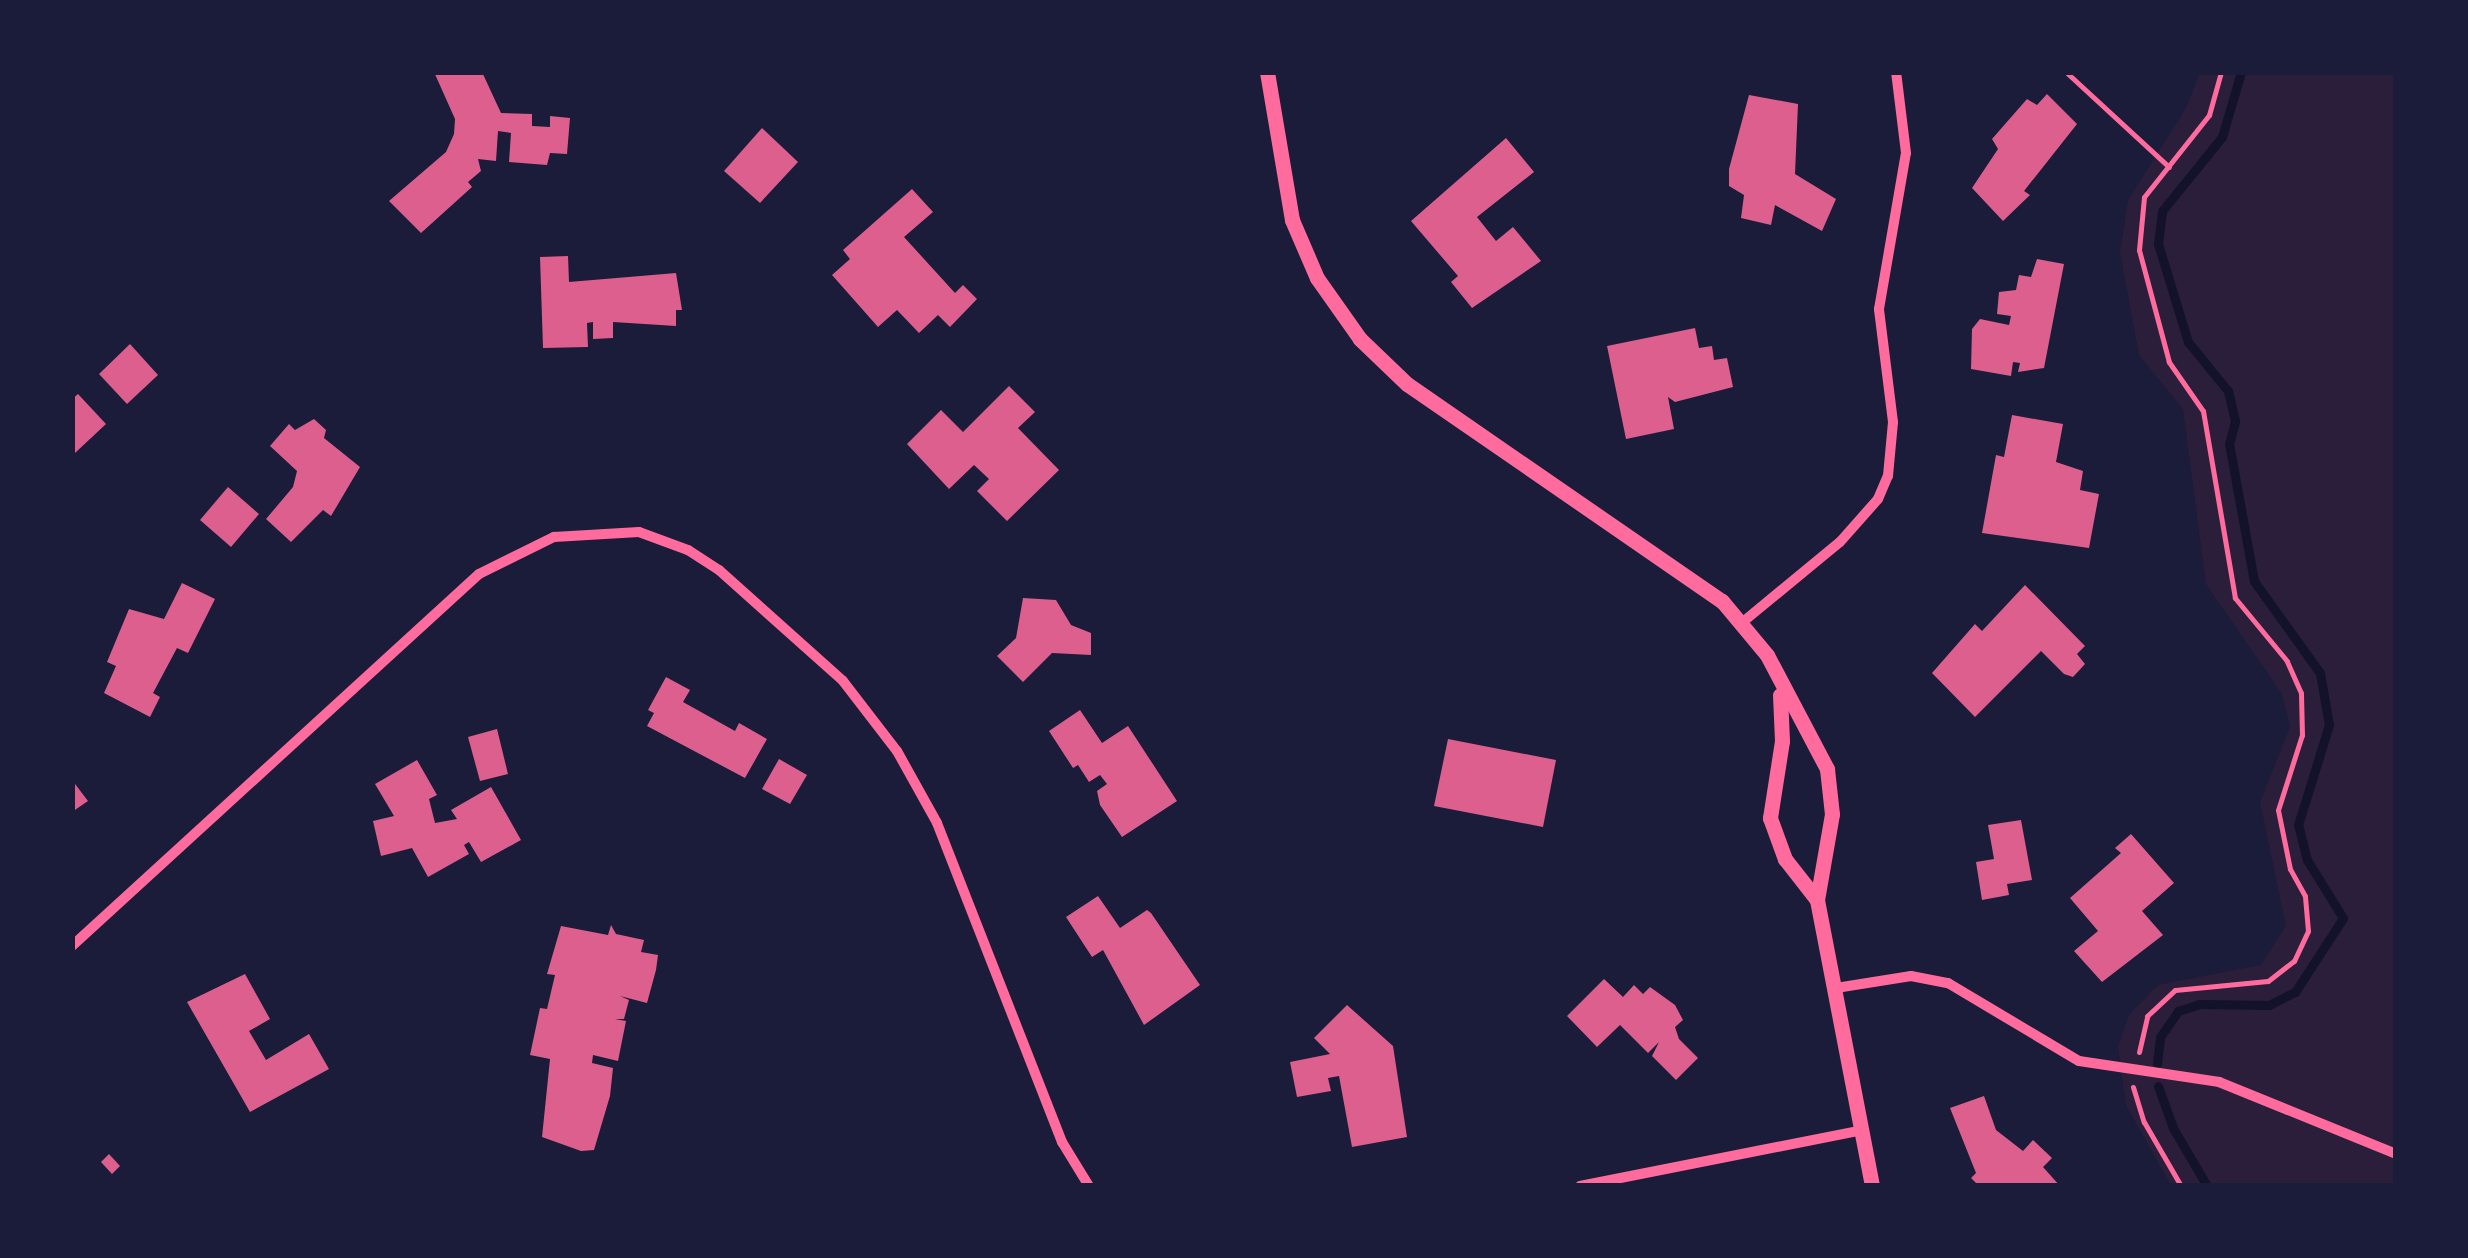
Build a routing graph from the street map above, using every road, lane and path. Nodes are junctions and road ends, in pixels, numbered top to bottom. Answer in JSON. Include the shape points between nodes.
{"nodes":[{"id":1,"x":1267,"y":72,"type":"edge"},
{"id":2,"x":1483,"y":72,"type":"edge"},
{"id":3,"x":1496,"y":72,"type":"edge"},
{"id":4,"x":1896,"y":72,"type":"edge"},
{"id":5,"x":2066,"y":72,"type":"edge"},
{"id":6,"x":2220,"y":72,"type":"edge"},
{"id":7,"x":2170,"y":167,"type":"junction"},
{"id":8,"x":1744,"y":621,"type":"junction"},
{"id":9,"x":1780,"y":686,"type":"junction"},
{"id":10,"x":1818,"y":900,"type":"junction"},
{"id":11,"x":72,"y":946,"type":"edge"},
{"id":12,"x":1836,"y":988,"type":"junction"},
{"id":13,"x":2134,"y":1072,"type":"junction"},
{"id":14,"x":1862,"y":1130,"type":"junction"},
{"id":15,"x":2396,"y":1154,"type":"edge"},
{"id":16,"x":1089,"y":1186,"type":"edge"},
{"id":17,"x":1580,"y":1186,"type":"edge"},
{"id":18,"x":1872,"y":1186,"type":"edge"},
{"id":19,"x":2181,"y":1186,"type":"edge"}],
"edges":[{"from":1,"to":8,"type":"street","via":[[1292,220],[1316,278],[1360,339],[1406,384]]},
{"from":2,"to":3,"type":"path"},
{"from":4,"to":8,"type":"street","via":[[1906,154],[1879,309],[1893,422],[1888,476],[1878,499],[1840,542]]},
{"from":5,"to":7,"type":"path"},
{"from":6,"to":7,"type":"path","via":[[2209,115]]},
{"from":7,"to":13,"type":"path","via":[[2144,197],[2138,250],[2169,362],[2204,411],[2235,598],[2287,661],[2301,693],[2302,735],[2278,810],[2290,869],[2305,896],[2308,931],[2294,961],[2268,981],[2175,990],[2147,1016]]},
{"from":8,"to":9,"type":"street"},
{"from":9,"to":10,"type":"street","via":[[1827,768],[1832,814]]},
{"from":9,"to":10,"type":"street","via":[[1782,741],[1770,818],[1786,859]]},
{"from":10,"to":12,"type":"street"},
{"from":11,"to":16,"type":"street","via":[[479,574],[554,536],[638,532],[719,570],[843,681],[897,751],[944,837],[1062,1142]]},
{"from":12,"to":13,"type":"street","via":[[1888,977],[1930,978],[1966,992],[2078,1061]]},
{"from":12,"to":14,"type":"street"},
{"from":13,"to":15,"type":"street","via":[[2197,1076],[2248,1090]]},
{"from":13,"to":19,"type":"path","via":[[2144,1122]]},
{"from":14,"to":17,"type":"street"},
{"from":14,"to":18,"type":"street"}]}
